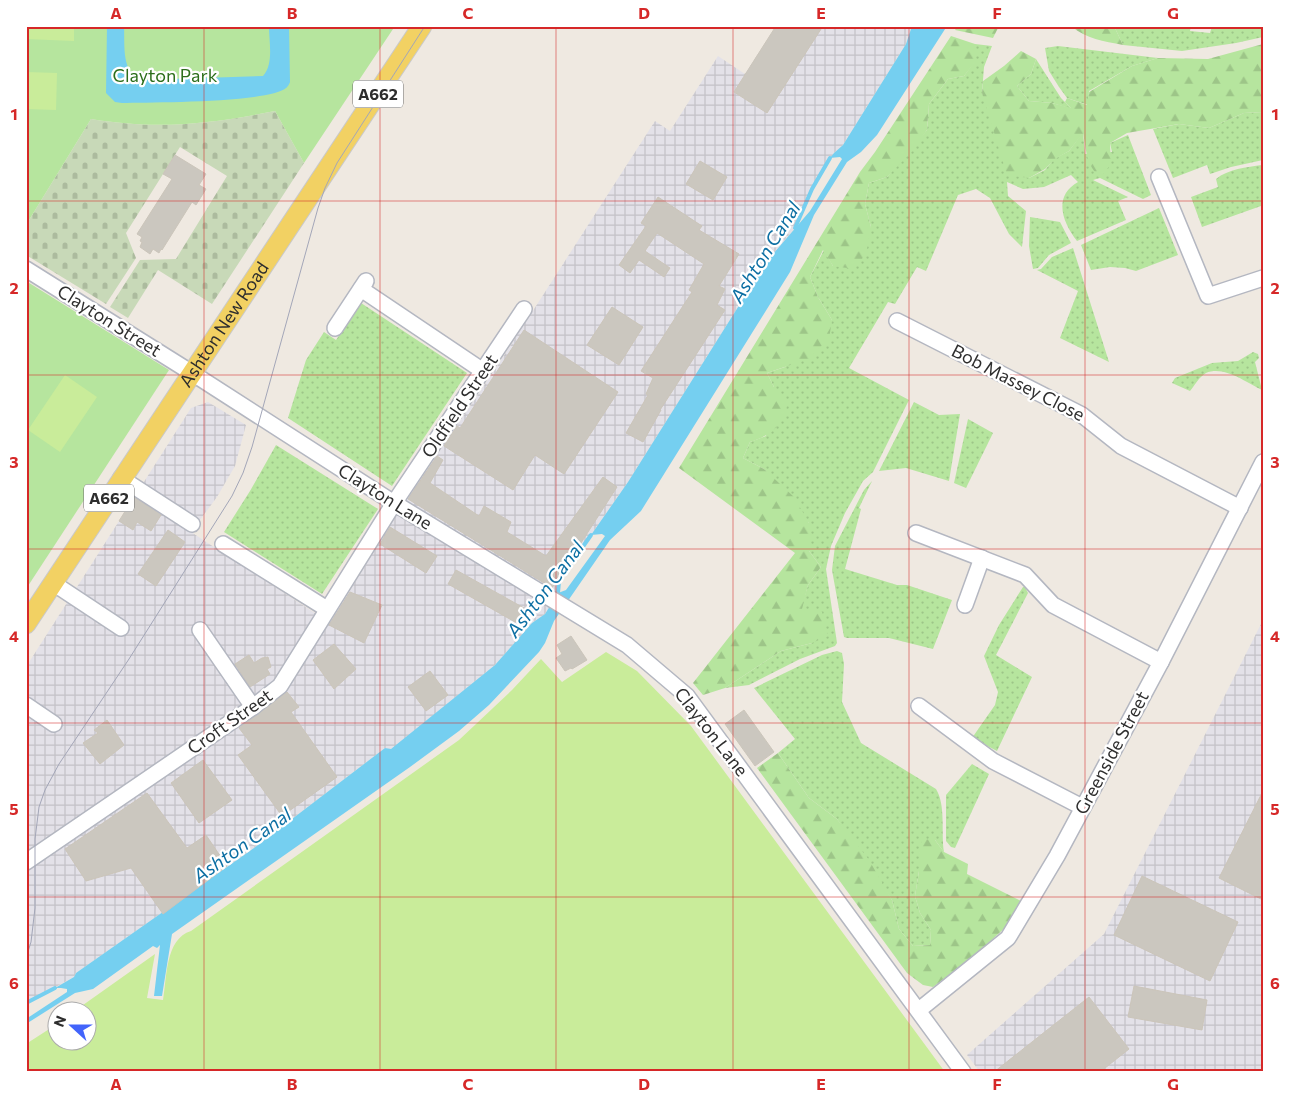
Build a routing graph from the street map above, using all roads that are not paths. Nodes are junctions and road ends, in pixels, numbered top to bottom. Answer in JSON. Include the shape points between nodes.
{"nodes":[{"id":1,"x":422,"y":26,"type":"edge"},
{"id":2,"x":1158,"y":177,"type":"dead end"},
{"id":3,"x":26,"y":269,"type":"edge"},
{"id":4,"x":1263,"y":278,"type":"edge"},
{"id":5,"x":524,"y":309,"type":"dead end"},
{"id":6,"x":897,"y":321,"type":"dead end"},
{"id":7,"x":335,"y":328,"type":"dead end"},
{"id":8,"x":483,"y":371,"type":"junction"},
{"id":9,"x":192,"y":373,"type":"junction"},
{"id":10,"x":1263,"y":462,"type":"edge"},
{"id":11,"x":121,"y":478,"type":"junction"},
{"id":12,"x":394,"y":503,"type":"junction"},
{"id":13,"x":1240,"y":508,"type":"junction"},
{"id":14,"x":192,"y":524,"type":"dead end"},
{"id":15,"x":916,"y":533,"type":"dead end"},
{"id":16,"x":223,"y":544,"type":"dead end"},
{"id":17,"x":982,"y":558,"type":"junction"},
{"id":18,"x":53,"y":583,"type":"junction"},
{"id":19,"x":965,"y":605,"type":"dead end"},
{"id":20,"x":327,"y":610,"type":"junction"},
{"id":21,"x":26,"y":624,"type":"edge"},
{"id":22,"x":121,"y":628,"type":"dead end"},
{"id":23,"x":200,"y":630,"type":"dead end"},
{"id":24,"x":1161,"y":662,"type":"junction"},
{"id":25,"x":26,"y":705,"type":"edge"},
{"id":26,"x":919,"y":706,"type":"dead end"},
{"id":27,"x":253,"y":707,"type":"junction"},
{"id":28,"x":54,"y":724,"type":"dead end"},
{"id":29,"x":1082,"y":807,"type":"junction"},
{"id":30,"x":26,"y":862,"type":"edge"},
{"id":31,"x":919,"y":1010,"type":"junction"},
{"id":32,"x":964,"y":1072,"type":"edge"}],
"edges":[{"from":1,"to":9,"type":"main road","name":"Ashton New Road","number":"A662"},
{"from":2,"to":4,"type":"street","via":[[1208,296]]},
{"from":3,"to":9,"type":"street","name":"Clayton Street"},
{"from":5,"to":8,"type":"street","name":"Oldfield Street"},
{"from":6,"to":13,"type":"street","name":"Bob Massey Close","via":[[1082,414],[1120,446]]},
{"from":7,"to":8,"type":"street","via":[[364,285]]},
{"from":8,"to":12,"type":"street","name":"Oldfield Street"},
{"from":9,"to":11,"type":"main road","name":"Ashton New Road","number":"A662"},
{"from":9,"to":12,"type":"street","name":"Clayton Lane"},
{"from":10,"to":13,"type":"street","name":"Greenside Street"},
{"from":11,"to":14,"type":"street"},
{"from":11,"to":18,"type":"main road","name":"Ashton New Road","number":"A662"},
{"from":12,"to":20,"type":"street","name":"Croft Street"},
{"from":12,"to":31,"type":"street","name":"Clayton Lane","via":[[627,645],[687,696]]},
{"from":13,"to":24,"type":"street","name":"Greenside Street"},
{"from":15,"to":17,"type":"street"},
{"from":16,"to":20,"type":"street"},
{"from":17,"to":19,"type":"street"},
{"from":17,"to":24,"type":"street","via":[[1025,575],[1053,605]]},
{"from":18,"to":21,"type":"main road","name":"Ashton New Road","number":"A662"},
{"from":18,"to":22,"type":"street"},
{"from":20,"to":27,"type":"street","name":"Croft Street","via":[[280,686]]},
{"from":23,"to":27,"type":"street"},
{"from":24,"to":29,"type":"street","name":"Greenside Street"},
{"from":25,"to":28,"type":"street"},
{"from":26,"to":29,"type":"street","via":[[993,761]]},
{"from":27,"to":30,"type":"street","name":"Croft Street"},
{"from":29,"to":31,"type":"street","name":"Greenside Street","via":[[1008,938]]},
{"from":31,"to":32,"type":"street","name":"Clayton Lane"}]}
